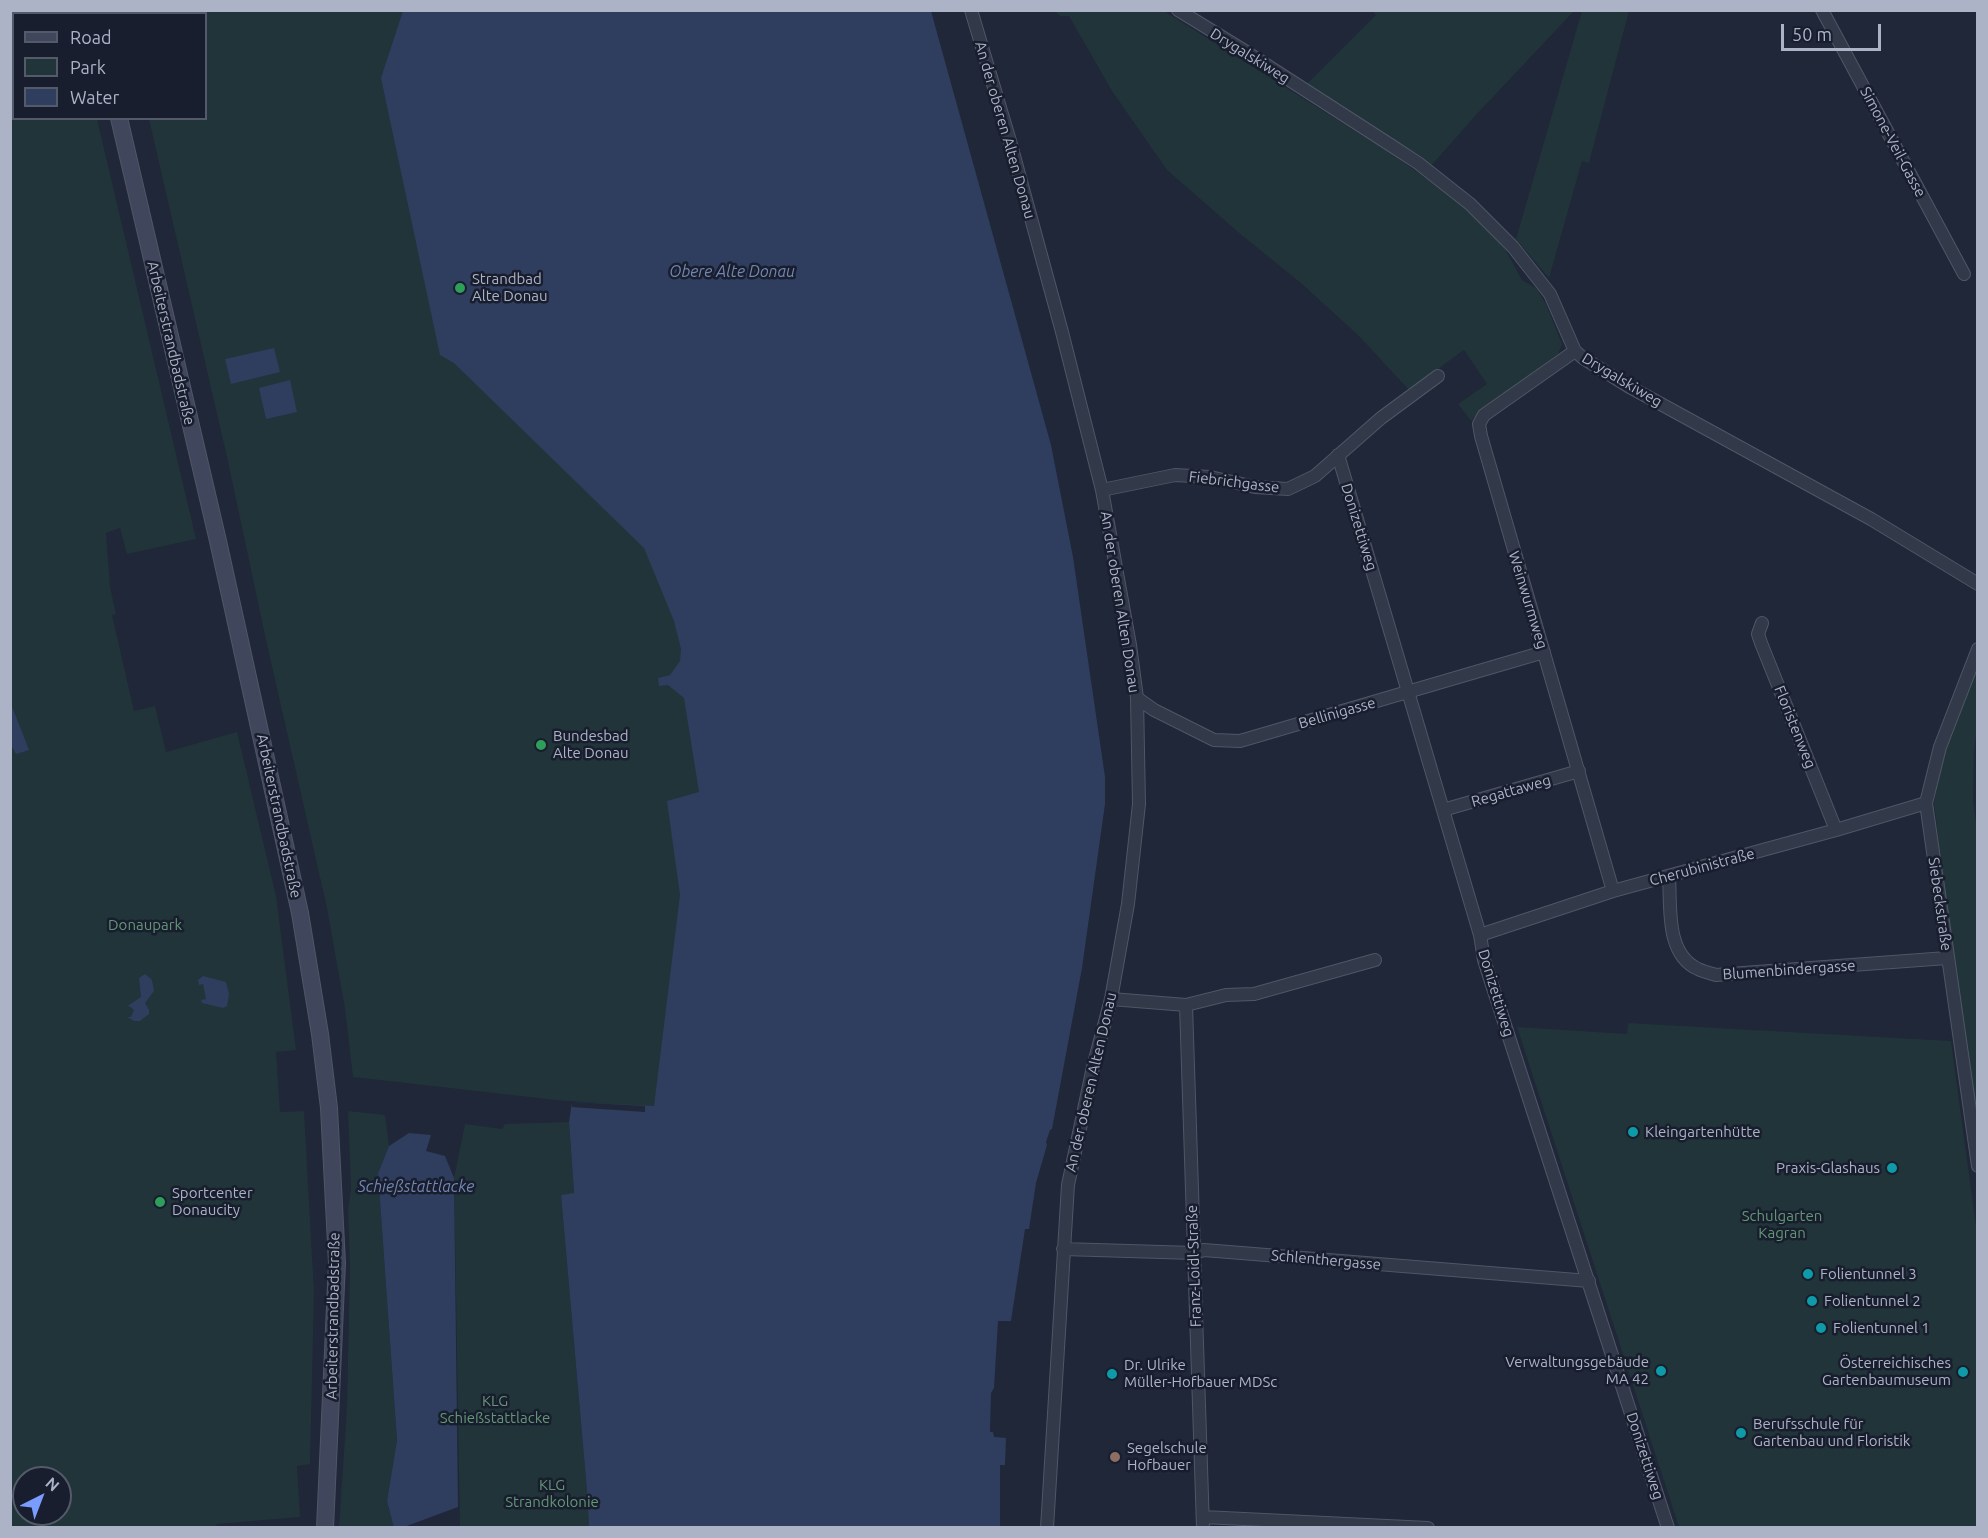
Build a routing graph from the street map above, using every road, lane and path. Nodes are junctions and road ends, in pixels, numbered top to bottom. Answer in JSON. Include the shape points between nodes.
{"nodes":[{"id":1,"x":971,"y":10,"type":"edge"},
{"id":2,"x":1178,"y":10,"type":"edge"},
{"id":3,"x":1822,"y":10,"type":"edge"},
{"id":4,"x":119,"y":120,"type":"edge"},
{"id":5,"x":1964,"y":274,"type":"dead end"},
{"id":6,"x":1575,"y":351,"type":"junction"},
{"id":7,"x":1438,"y":376,"type":"dead end"},
{"id":8,"x":1338,"y":455,"type":"junction"},
{"id":9,"x":1102,"y":490,"type":"junction"},
{"id":10,"x":1977,"y":584,"type":"edge"},
{"id":11,"x":1762,"y":623,"type":"dead end"},
{"id":12,"x":1977,"y":649,"type":"edge"},
{"id":13,"x":1544,"y":652,"type":"junction"},
{"id":14,"x":1409,"y":692,"type":"junction"},
{"id":15,"x":1137,"y":699,"type":"junction"},
{"id":16,"x":1579,"y":771,"type":"junction"},
{"id":17,"x":1926,"y":803,"type":"junction"},
{"id":18,"x":1443,"y":810,"type":"junction"},
{"id":19,"x":1836,"y":830,"type":"junction"},
{"id":20,"x":1669,"y":876,"type":"junction"},
{"id":21,"x":1613,"y":891,"type":"junction"},
{"id":22,"x":1480,"y":935,"type":"junction"},
{"id":23,"x":1947,"y":958,"type":"junction"},
{"id":24,"x":1375,"y":960,"type":"dead end"},
{"id":25,"x":1112,"y":999,"type":"junction"},
{"id":26,"x":1186,"y":1005,"type":"junction"},
{"id":27,"x":1977,"y":1166,"type":"edge"},
{"id":28,"x":1063,"y":1249,"type":"junction"},
{"id":29,"x":1194,"y":1253,"type":"junction"},
{"id":30,"x":1589,"y":1281,"type":"junction"},
{"id":31,"x":1203,"y":1522,"type":"edge"},
{"id":32,"x":325,"y":1527,"type":"edge"},
{"id":33,"x":1047,"y":1527,"type":"edge"},
{"id":34,"x":1428,"y":1527,"type":"edge"},
{"id":35,"x":1668,"y":1527,"type":"edge"}],
"edges":[{"from":1,"to":9,"type":"street","name":"An der oberen Alten Donau"},
{"from":2,"to":6,"type":"street","name":"Drygalskiweg","via":[[1418,163],[1470,204],[1513,247],[1551,294]]},
{"from":3,"to":5,"type":"street","name":"Simone-Veil-Gasse"},
{"from":4,"to":32,"type":"main road","name":"Arbeiterstrandbadstraße","via":[[285,844],[320,1034],[329,1108],[337,1263]]},
{"from":6,"to":10,"type":"street","name":"Drygalskiweg","via":[[1628,386],[1871,519]]},
{"from":6,"to":13,"type":"street","name":"Weinwurmweg","via":[[1484,415],[1479,424]]},
{"from":7,"to":8,"type":"street","name":"Fiebrichgasse"},
{"from":8,"to":9,"type":"street","name":"Fiebrichgasse","via":[[1315,476],[1288,489],[1174,475]]},
{"from":8,"to":14,"type":"street","name":"Donizettiweg"},
{"from":9,"to":15,"type":"street","name":"An der oberen Alten Donau"},
{"from":11,"to":19,"type":"street","name":"Floristenweg","via":[[1758,634],[1761,644]]},
{"from":12,"to":17,"type":"street","name":"Siebeckstraße","via":[[1940,747]]},
{"from":13,"to":14,"type":"street","name":"Bellinigasse"},
{"from":13,"to":16,"type":"street","name":"Weinwurmweg"},
{"from":14,"to":15,"type":"street","name":"Bellinigasse","via":[[1240,741],[1214,741]]},
{"from":14,"to":18,"type":"street","name":"Donizettiweg"},
{"from":15,"to":25,"type":"street","name":"An der oberen Alten Donau","via":[[1138,804],[1134,854]]},
{"from":16,"to":18,"type":"street","name":"Regattaweg"},
{"from":16,"to":21,"type":"street","name":"Weinwurmweg"},
{"from":17,"to":19,"type":"street","name":"Cherubinistraße"},
{"from":17,"to":23,"type":"street","name":"Siebeckstraße"},
{"from":18,"to":22,"type":"street","name":"Donizettiweg"},
{"from":19,"to":20,"type":"street","name":"Cherubinistraße"},
{"from":20,"to":21,"type":"street","name":"Cherubinistraße"},
{"from":20,"to":23,"type":"street","name":"Blumenbindergasse","via":[[1673,939],[1682,957],[1696,969],[1716,975]]},
{"from":21,"to":22,"type":"street","name":"Cherubinistraße"},
{"from":22,"to":30,"type":"street","name":"Donizettiweg","via":[[1484,960]]},
{"from":23,"to":27,"type":"street","name":"Siebeckstraße"},
{"from":24,"to":26,"type":"street","via":[[1254,994],[1226,995]]},
{"from":25,"to":26,"type":"street"},
{"from":25,"to":28,"type":"street","name":"An der oberen Alten Donau","via":[[1077,1134]]},
{"from":26,"to":29,"type":"street","name":"Franz-Loidl-Straße"},
{"from":28,"to":29,"type":"street","name":"Schlenthergasse"},
{"from":28,"to":33,"type":"street","name":"An der oberen Alten Donau"},
{"from":29,"to":30,"type":"street","name":"Schlenthergasse","via":[[1204,1250]]},
{"from":29,"to":31,"type":"street","name":"Franz-Loidl-Straße"},
{"from":30,"to":35,"type":"street","name":"Donizettiweg"},
{"from":31,"to":34,"type":"street"}]}
